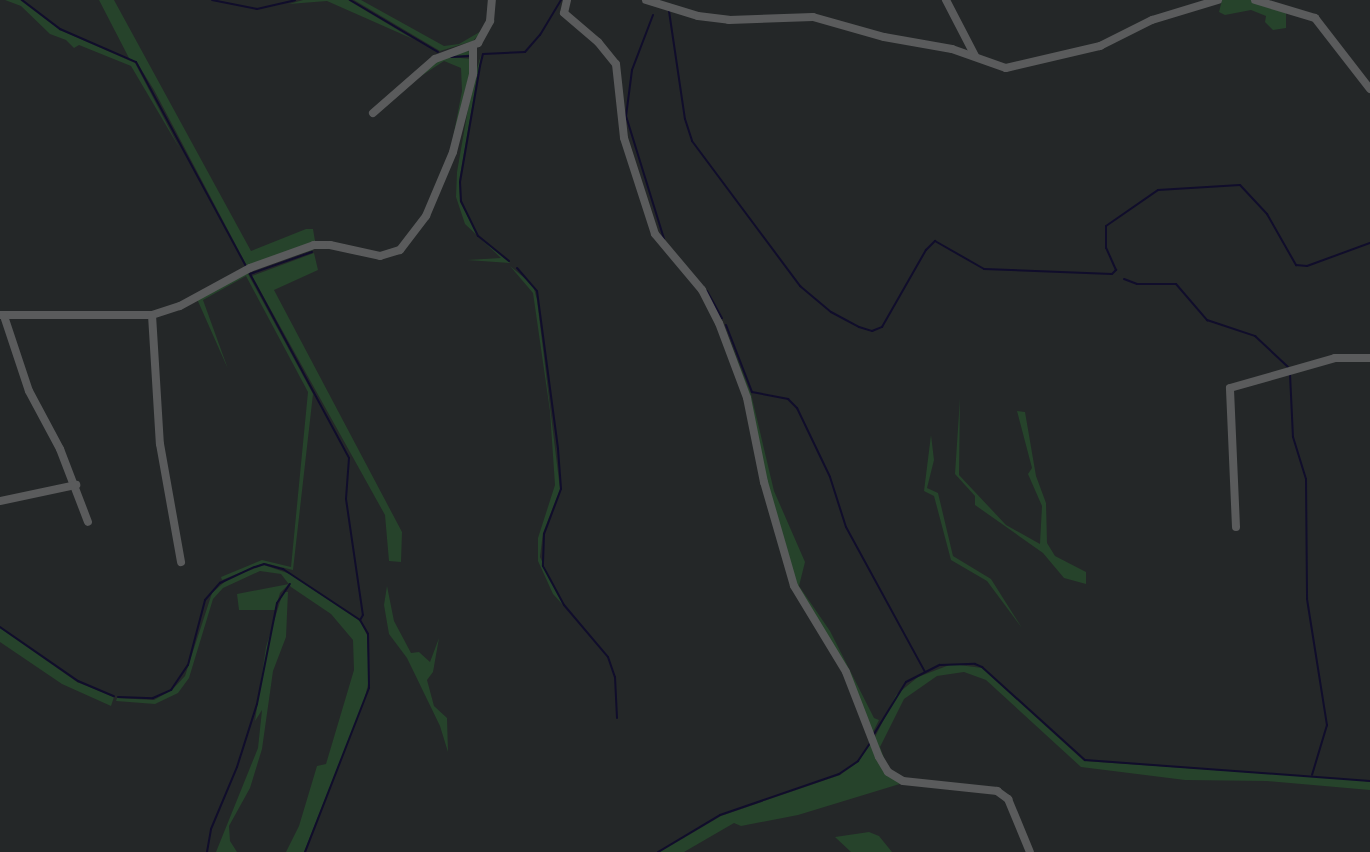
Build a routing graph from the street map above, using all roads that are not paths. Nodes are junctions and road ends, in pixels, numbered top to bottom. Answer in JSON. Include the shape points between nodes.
{"nodes":[{"id":1,"x":492,"y":0,"type":"edge"},
{"id":2,"x":567,"y":0,"type":"edge"},
{"id":3,"x":646,"y":0,"type":"edge"},
{"id":4,"x":946,"y":0,"type":"edge"},
{"id":5,"x":1218,"y":0,"type":"edge"},
{"id":6,"x":1255,"y":0,"type":"edge"},
{"id":7,"x":473,"y":47,"type":"junction"},
{"id":8,"x":975,"y":56,"type":"junction"},
{"id":9,"x":1370,"y":89,"type":"edge"},
{"id":10,"x":373,"y":113,"type":"dead end"},
{"id":11,"x":152,"y":315,"type":"junction"},
{"id":12,"x":2,"y":316,"type":"edge"},
{"id":13,"x":1370,"y":358,"type":"edge"},
{"id":14,"x":76,"y":485,"type":"junction"},
{"id":15,"x":0,"y":501,"type":"edge"},
{"id":16,"x":88,"y":522,"type":"dead end"},
{"id":17,"x":1236,"y":527,"type":"dead end"},
{"id":18,"x":181,"y":562,"type":"dead end"},
{"id":19,"x":1030,"y":852,"type":"edge"}],
"edges":[{"from":1,"to":7,"type":"street","via":[[490,21]]},
{"from":2,"to":19,"type":"street","via":[[564,13],[598,42],[616,64],[624,138],[655,234],[702,290],[719,323],[747,398],[764,482],[794,586],[846,672],[879,757],[896,779],[997,791],[1008,800]]},
{"from":3,"to":8,"type":"street","via":[[698,16],[729,20],[813,17]]},
{"from":4,"to":8,"type":"street"},
{"from":5,"to":8,"type":"street","via":[[1152,20],[1100,46],[1017,67],[998,66]]},
{"from":6,"to":9,"type":"street","via":[[1315,18]]},
{"from":7,"to":10,"type":"street","via":[[450,51],[435,59]]},
{"from":7,"to":11,"type":"street","via":[[476,56],[453,152],[426,216],[400,250],[380,256],[330,244],[314,245],[250,268],[180,306]]},
{"from":11,"to":12,"type":"street"},
{"from":11,"to":18,"type":"street","via":[[160,444]]},
{"from":12,"to":14,"type":"street","via":[[29,391]]},
{"from":13,"to":17,"type":"street","via":[[1335,358],[1230,388]]},
{"from":14,"to":15,"type":"street"},
{"from":14,"to":16,"type":"street"}]}
